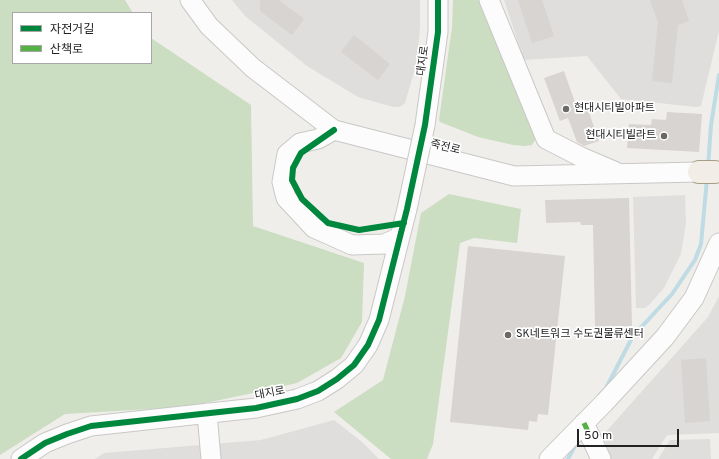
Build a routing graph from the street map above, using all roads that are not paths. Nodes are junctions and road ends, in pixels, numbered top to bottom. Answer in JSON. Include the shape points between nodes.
{"nodes":[{"id":1,"x":190,"y":0,"type":"edge"},
{"id":2,"x":438,"y":0,"type":"edge"},
{"id":3,"x":489,"y":0,"type":"edge"},
{"id":4,"x":334,"y":130,"type":"junction"},
{"id":5,"x":711,"y":172,"type":"edge"},
{"id":6,"x":623,"y":174,"type":"junction"},
{"id":7,"x":400,"y":237,"type":"junction"},
{"id":8,"x":719,"y":243,"type":"edge"},
{"id":9,"x":207,"y":413,"type":"junction"},
{"id":10,"x":586,"y":428,"type":"junction"},
{"id":11,"x":21,"y":459,"type":"edge"},
{"id":12,"x":211,"y":459,"type":"edge"},
{"id":13,"x":549,"y":459,"type":"edge"},
{"id":14,"x":601,"y":459,"type":"edge"}],
"edges":[{"from":1,"to":4,"type":"street","name":"죽전로","via":[[209,26],[253,68]]},
{"from":2,"to":7,"type":"street","name":"대지로","bridge":true,"via":[[438,32],[425,125]]},
{"from":3,"to":6,"type":"street","via":[[546,139]]},
{"from":4,"to":6,"type":"street","name":"죽전로","via":[[514,176]]},
{"from":4,"to":7,"type":"street","via":[[318,139],[300,143],[287,154],[282,182],[286,198],[314,228],[352,244],[384,244]]},
{"from":5,"to":6,"type":"street","name":"죽전로"},
{"from":7,"to":9,"type":"street","name":"대지로","via":[[379,320],[368,345],[354,365],[318,391],[297,399],[256,408]]},
{"from":8,"to":10,"type":"street","via":[[694,298],[665,337],[604,403]]},
{"from":9,"to":11,"type":"street","name":"대지로","via":[[91,426],[45,444]]},
{"from":9,"to":12,"type":"street"},
{"from":10,"to":13,"type":"street"},
{"from":10,"to":14,"type":"street"}]}
